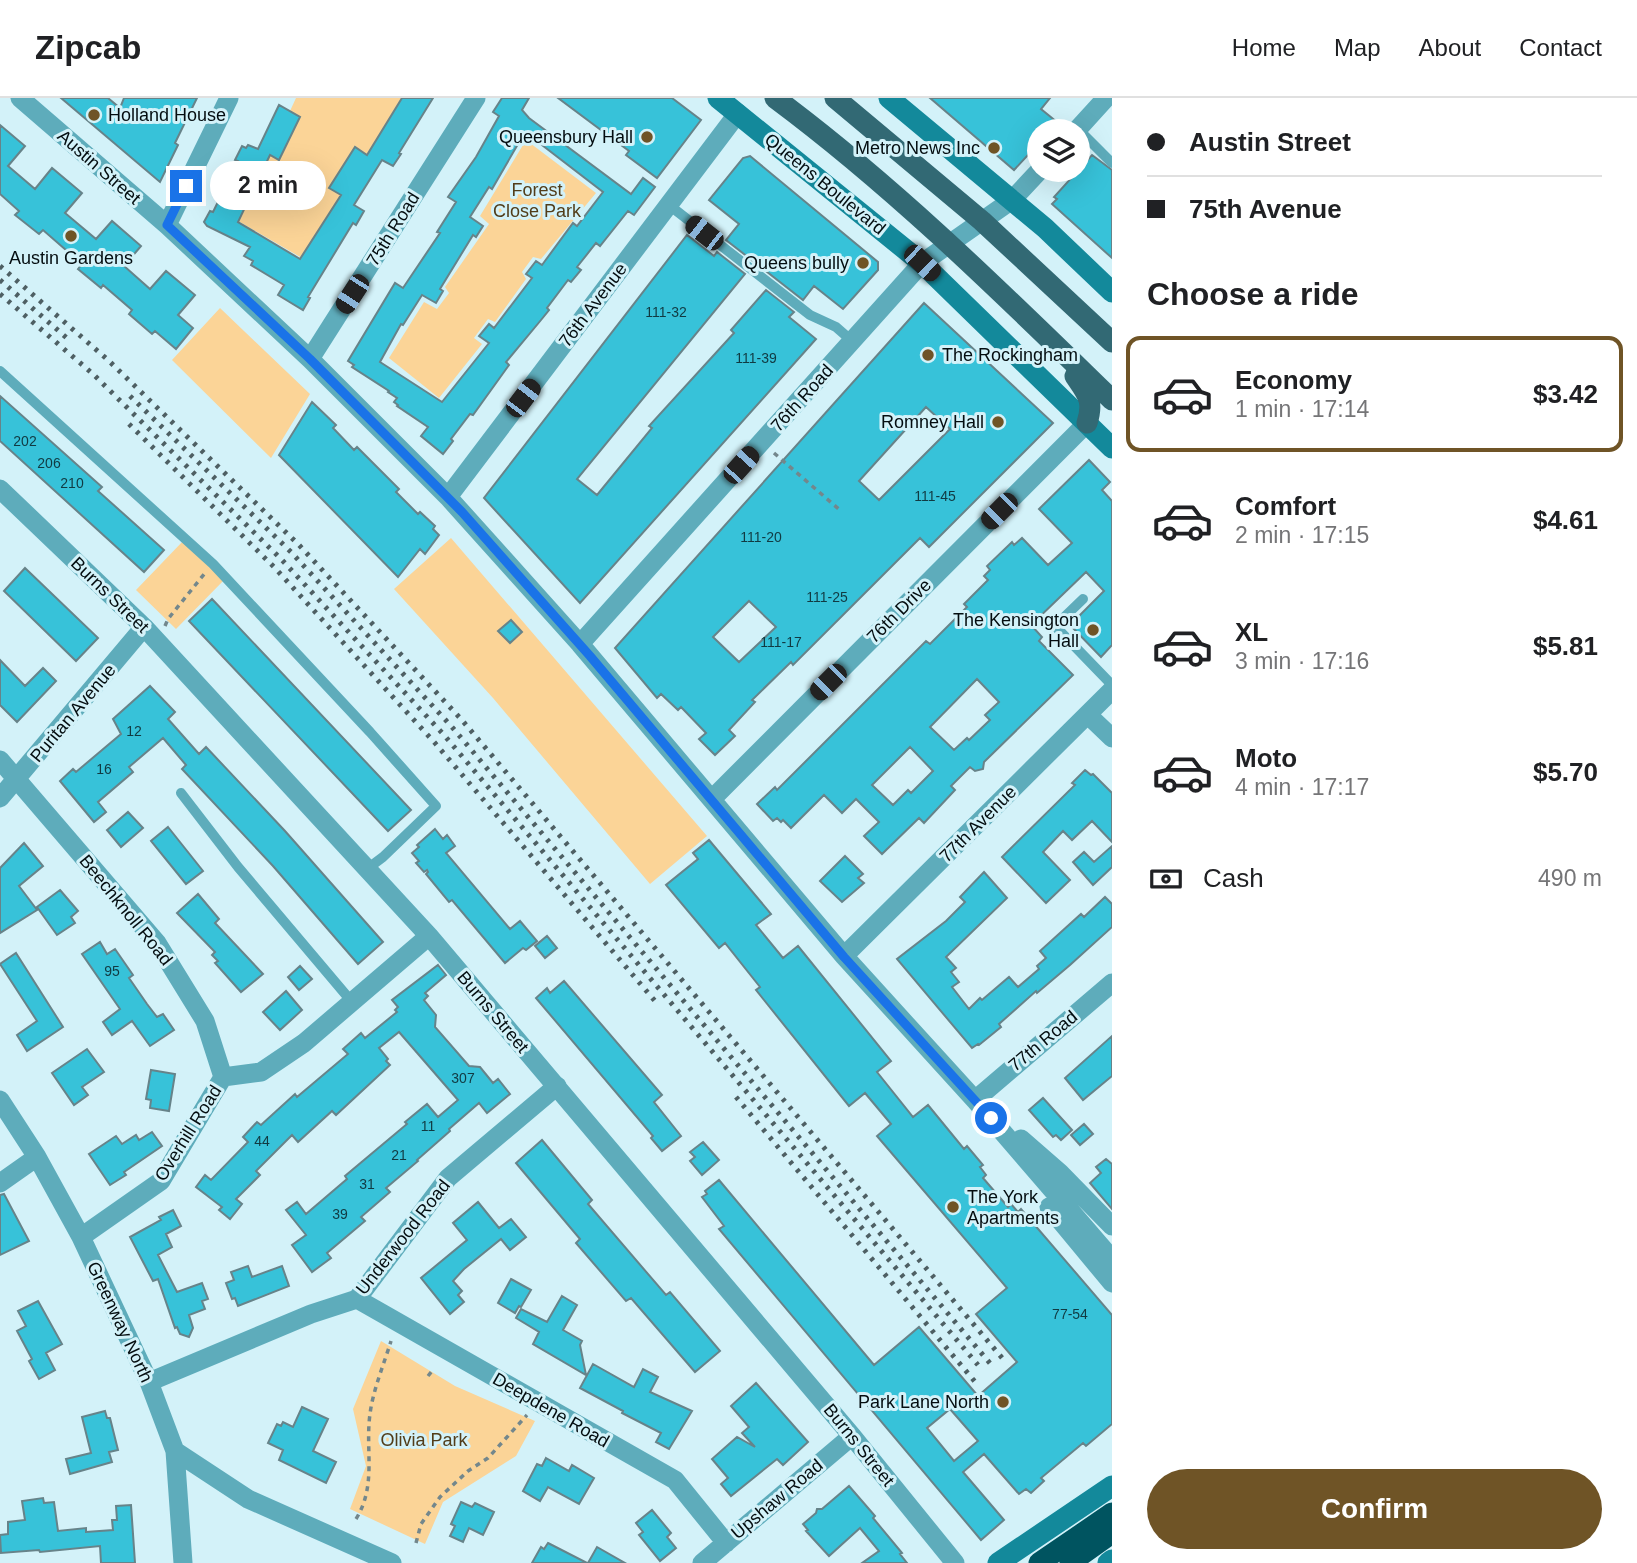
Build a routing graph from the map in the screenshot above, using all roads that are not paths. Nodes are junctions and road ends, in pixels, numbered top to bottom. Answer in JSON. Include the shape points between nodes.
{"nodes":[{"id":1,"x":20,"y":98,"type":"edge"},
{"id":2,"x":229,"y":98,"type":"edge"},
{"id":3,"x":476,"y":98,"type":"edge"},
{"id":4,"x":718,"y":98,"type":"edge"},
{"id":5,"x":775,"y":98,"type":"edge"},
{"id":6,"x":835,"y":98,"type":"edge"},
{"id":7,"x":889,"y":98,"type":"edge"},
{"id":8,"x":1106,"y":98,"type":"edge"},
{"id":9,"x":738,"y":113,"type":"junction"},
{"id":10,"x":1087,"y":119,"type":"edge"},
{"id":11,"x":1090,"y":142,"type":"edge"},
{"id":12,"x":1112,"y":163,"type":"edge"},
{"id":13,"x":1029,"y":182,"type":"edge"},
{"id":14,"x":1012,"y":200,"type":"junction"},
{"id":15,"x":669,"y":205,"type":"junction"},
{"id":16,"x":982,"y":222,"type":"junction"},
{"id":17,"x":167,"y":225,"type":"junction"},
{"id":18,"x":950,"y":245,"type":"junction"},
{"id":19,"x":922,"y":263,"type":"junction"},
{"id":20,"x":1112,"y":292,"type":"edge"},
{"id":21,"x":1050,"y":340,"type":"junction"},
{"id":22,"x":852,"y":341,"type":"junction"},
{"id":23,"x":1112,"y":342,"type":"edge"},
{"id":24,"x":310,"y":359,"type":"junction"},
{"id":25,"x":0,"y":371,"type":"edge"},
{"id":26,"x":1112,"y":400,"type":"edge"},
{"id":27,"x":1087,"y":423,"type":"junction"},
{"id":28,"x":1112,"y":448,"type":"edge"},
{"id":29,"x":0,"y":489,"type":"edge"},
{"id":30,"x":449,"y":497,"type":"junction"},
{"id":31,"x":1083,"y":599,"type":"dead end"},
{"id":32,"x":153,"y":629,"type":"junction"},
{"id":33,"x":579,"y":644,"type":"junction"},
{"id":34,"x":1112,"y":685,"type":"edge"},
{"id":35,"x":1112,"y":690,"type":"edge"},
{"id":36,"x":1088,"y":715,"type":"junction"},
{"id":37,"x":1112,"y":738,"type":"edge"},
{"id":38,"x":0,"y":760,"type":"edge"},
{"id":39,"x":18,"y":779,"type":"junction"},
{"id":40,"x":181,"y":793,"type":"dead end"},
{"id":41,"x":0,"y":798,"type":"edge"},
{"id":42,"x":712,"y":800,"type":"junction"},
{"id":43,"x":367,"y":869,"type":"junction"},
{"id":44,"x":429,"y":936,"type":"junction"},
{"id":45,"x":844,"y":957,"type":"junction"},
{"id":46,"x":1112,"y":983,"type":"edge"},
{"id":47,"x":352,"y":1002,"type":"junction"},
{"id":48,"x":223,"y":1077,"type":"junction"},
{"id":49,"x":557,"y":1086,"type":"junction"},
{"id":50,"x":0,"y":1100,"type":"edge"},
{"id":51,"x":975,"y":1100,"type":"junction"},
{"id":52,"x":37,"y":1157,"type":"junction"},
{"id":53,"x":0,"y":1182,"type":"edge"},
{"id":54,"x":1112,"y":1226,"type":"edge"},
{"id":55,"x":80,"y":1237,"type":"junction"},
{"id":56,"x":1112,"y":1259,"type":"edge"},
{"id":57,"x":1112,"y":1283,"type":"edge"},
{"id":58,"x":356,"y":1299,"type":"junction"},
{"id":59,"x":149,"y":1382,"type":"junction"},
{"id":60,"x":852,"y":1436,"type":"junction"},
{"id":61,"x":175,"y":1451,"type":"junction"},
{"id":62,"x":1112,"y":1486,"type":"edge"},
{"id":63,"x":1112,"y":1513,"type":"edge"},
{"id":64,"x":1112,"y":1533,"type":"edge"},
{"id":65,"x":726,"y":1542,"type":"junction"},
{"id":66,"x":183,"y":1563,"type":"edge"},
{"id":67,"x":391,"y":1563,"type":"edge"},
{"id":68,"x":702,"y":1563,"type":"edge"},
{"id":69,"x":955,"y":1563,"type":"edge"},
{"id":70,"x":998,"y":1563,"type":"edge"},
{"id":71,"x":1040,"y":1563,"type":"edge"},
{"id":72,"x":1070,"y":1563,"type":"edge"}],
"edges":[{"from":1,"to":17,"type":"street","name":"Austin Street"},
{"from":2,"to":17,"type":"street"},
{"from":3,"to":24,"type":"street","name":"75th Road"},
{"from":4,"to":9,"type":"street","name":"Queens Boulevard"},
{"from":5,"to":18,"type":"main road","name":"Queens Boulevard","via":[[830,139]]},
{"from":6,"to":16,"type":"main road"},
{"from":7,"to":14,"type":"street"},
{"from":8,"to":10,"type":"street"},
{"from":9,"to":15,"type":"street","name":"76th Avenue"},
{"from":9,"to":19,"type":"street","name":"Queens Boulevard"},
{"from":11,"to":12,"type":"lane"},
{"from":13,"to":14,"type":"street","name":"76th Road"},
{"from":14,"to":16,"type":"street","name":"76th Road"},
{"from":14,"to":20,"type":"street"},
{"from":15,"to":22,"type":"lane","via":[[810,315]]},
{"from":15,"to":30,"type":"street","name":"76th Avenue"},
{"from":16,"to":18,"type":"street","name":"76th Road"},
{"from":16,"to":23,"type":"main road"},
{"from":17,"to":24,"type":"street","name":"Austin Street"},
{"from":18,"to":19,"type":"street","name":"76th Road"},
{"from":18,"to":21,"type":"main road","name":"Queens Boulevard"},
{"from":19,"to":22,"type":"street","name":"76th Road"},
{"from":19,"to":27,"type":"street","name":"Queens Boulevard"},
{"from":21,"to":26,"type":"main road","name":"Queens Boulevard"},
{"from":21,"to":27,"type":"main road","via":[[1089,398]]},
{"from":22,"to":33,"type":"street","name":"76th Road"},
{"from":24,"to":30,"type":"street","name":"Austin Street"},
{"from":25,"to":43,"type":"lane","via":[[213,564],[436,806]]},
{"from":27,"to":28,"type":"street","name":"Queens Boulevard"},
{"from":27,"to":42,"type":"street","name":"76th Drive"},
{"from":29,"to":32,"type":"street","name":"Burns Street"},
{"from":30,"to":33,"type":"street","name":"Austin Street"},
{"from":31,"to":34,"type":"lane","via":[[1055,626]]},
{"from":32,"to":39,"type":"street","name":"Puritan Avenue"},
{"from":32,"to":43,"type":"street","name":"Burns Street"},
{"from":33,"to":42,"type":"street","name":"Austin Street"},
{"from":35,"to":36,"type":"street","name":"77th Avenue"},
{"from":36,"to":37,"type":"street"},
{"from":36,"to":45,"type":"street","name":"77th Avenue"},
{"from":38,"to":39,"type":"street","name":"Beechknoll Road"},
{"from":39,"to":41,"type":"street","name":"Puritan Avenue"},
{"from":39,"to":48,"type":"street","name":"Beechknoll Road","via":[[157,943],[205,1021]]},
{"from":40,"to":47,"type":"lane"},
{"from":42,"to":45,"type":"street","name":"Austin Street"},
{"from":43,"to":44,"type":"street","name":"Burns Street"},
{"from":44,"to":47,"type":"street","name":"Overhill Road"},
{"from":44,"to":49,"type":"street","name":"Burns Street"},
{"from":45,"to":51,"type":"street","name":"Austin Street"},
{"from":46,"to":51,"type":"street","name":"77th Road"},
{"from":47,"to":48,"type":"street","name":"Overhill Road","via":[[304,1044],[261,1072]]},
{"from":48,"to":55,"type":"street","name":"Overhill Road","via":[[161,1181]]},
{"from":49,"to":58,"type":"street","name":"Underwood Road","via":[[448,1178]]},
{"from":49,"to":60,"type":"street","name":"Burns Street"},
{"from":50,"to":52,"type":"street","name":"Greenway North"},
{"from":51,"to":54,"type":"street","name":"Austin Street","via":[[1060,1173]]},
{"from":51,"to":56,"type":"street","name":"Austin Street"},
{"from":51,"to":57,"type":"street","name":"Austin Street","via":[[1035,1191]]},
{"from":52,"to":53,"type":"street"},
{"from":52,"to":55,"type":"street","name":"Greenway North"},
{"from":55,"to":59,"type":"street","name":"Greenway North"},
{"from":58,"to":59,"type":"street","name":"Underwood Road"},
{"from":58,"to":65,"type":"street","name":"Deepdene Road","via":[[674,1480]]},
{"from":59,"to":61,"type":"street","name":"Greenway North"},
{"from":60,"to":65,"type":"street","name":"Upshaw Road"},
{"from":60,"to":69,"type":"street","name":"Burns Street"},
{"from":61,"to":66,"type":"street","name":"Greenway North"},
{"from":61,"to":67,"type":"street","via":[[248,1499]]},
{"from":62,"to":70,"type":"street"},
{"from":63,"to":71,"type":"highway"},
{"from":64,"to":72,"type":"highway"},
{"from":65,"to":68,"type":"street","name":"Upshaw Road"}]}
